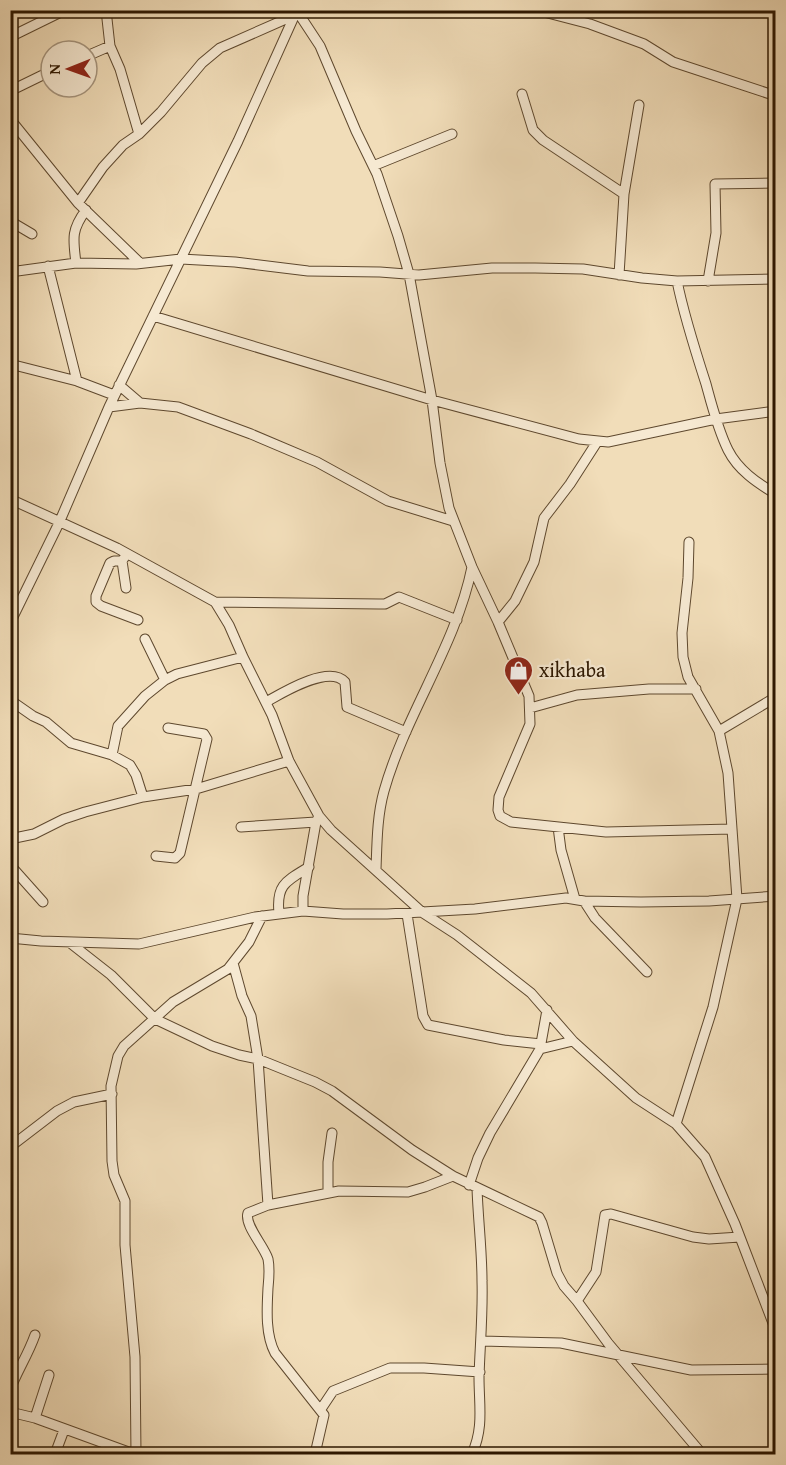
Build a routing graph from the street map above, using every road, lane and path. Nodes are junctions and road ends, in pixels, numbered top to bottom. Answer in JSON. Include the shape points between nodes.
{"nodes":[{"id":1,"x":65,"y":10,"type":"edge"},
{"id":2,"x":106,"y":10,"type":"edge"},
{"id":3,"x":536,"y":10,"type":"edge"},
{"id":4,"x":296,"y":12,"type":"edge"},
{"id":5,"x":10,"y":38,"type":"edge"},
{"id":6,"x":110,"y":46,"type":"junction"},
{"id":7,"x":99,"y":51,"type":"edge"},
{"id":8,"x":39,"y":77,"type":"edge"},
{"id":9,"x":10,"y":91,"type":"edge"},
{"id":10,"x":522,"y":94,"type":"dead end"},
{"id":11,"x":776,"y":96,"type":"edge"},
{"id":12,"x":639,"y":105,"type":"dead end"},
{"id":13,"x":10,"y":118,"type":"edge"},
{"id":14,"x":139,"y":134,"type":"junction"},
{"id":15,"x":452,"y":134,"type":"dead end"},
{"id":16,"x":373,"y":165,"type":"junction"},
{"id":17,"x":776,"y":183,"type":"edge"},
{"id":18,"x":624,"y":194,"type":"junction"},
{"id":19,"x":78,"y":203,"type":"junction"},
{"id":20,"x":86,"y":210,"type":"junction"},
{"id":21,"x":10,"y":221,"type":"edge"},
{"id":22,"x":32,"y":234,"type":"dead end"},
{"id":23,"x":181,"y":259,"type":"junction"},
{"id":24,"x":76,"y":263,"type":"junction"},
{"id":25,"x":140,"y":263,"type":"junction"},
{"id":26,"x":48,"y":266,"type":"junction"},
{"id":27,"x":10,"y":272,"type":"edge"},
{"id":28,"x":409,"y":274,"type":"junction"},
{"id":29,"x":619,"y":275,"type":"junction"},
{"id":30,"x":776,"y":279,"type":"edge"},
{"id":31,"x":677,"y":281,"type":"junction"},
{"id":32,"x":708,"y":281,"type":"junction"},
{"id":33,"x":153,"y":316,"type":"junction"},
{"id":34,"x":10,"y":364,"type":"edge"},
{"id":35,"x":77,"y":381,"type":"junction"},
{"id":36,"x":119,"y":385,"type":"junction"},
{"id":37,"x":114,"y":395,"type":"junction"},
{"id":38,"x":432,"y":400,"type":"junction"},
{"id":39,"x":140,"y":403,"type":"junction"},
{"id":40,"x":109,"y":406,"type":"junction"},
{"id":41,"x":776,"y":411,"type":"edge"},
{"id":42,"x":716,"y":419,"type":"junction"},
{"id":43,"x":597,"y":442,"type":"junction"},
{"id":44,"x":776,"y":494,"type":"edge"},
{"id":45,"x":10,"y":499,"type":"edge"},
{"id":46,"x":453,"y":521,"type":"junction"},
{"id":47,"x":59,"y":523,"type":"junction"},
{"id":48,"x":688,"y":542,"type":"dead end"},
{"id":49,"x":124,"y":558,"type":"junction"},
{"id":50,"x":472,"y":567,"type":"junction"},
{"id":51,"x":482,"y":585,"type":"junction"},
{"id":52,"x":126,"y":588,"type":"dead end"},
{"id":53,"x":467,"y":590,"type":"junction"},
{"id":54,"x":215,"y":602,"type":"junction"},
{"id":55,"x":138,"y":620,"type":"dead end"},
{"id":56,"x":457,"y":620,"type":"junction"},
{"id":57,"x":498,"y":622,"type":"junction"},
{"id":58,"x":10,"y":623,"type":"edge"},
{"id":59,"x":145,"y":639,"type":"dead end"},
{"id":60,"x":243,"y":657,"type":"junction"},
{"id":61,"x":165,"y":680,"type":"junction"},
{"id":62,"x":696,"y":689,"type":"junction"},
{"id":63,"x":776,"y":698,"type":"edge"},
{"id":64,"x":10,"y":700,"type":"edge"},
{"id":65,"x":266,"y":702,"type":"junction"},
{"id":66,"x":530,"y":708,"type":"junction"},
{"id":67,"x":168,"y":728,"type":"dead end"},
{"id":68,"x":719,"y":731,"type":"junction"},
{"id":69,"x":406,"y":732,"type":"junction"},
{"id":70,"x":112,"y":755,"type":"junction"},
{"id":71,"x":288,"y":761,"type":"junction"},
{"id":72,"x":196,"y":789,"type":"junction"},
{"id":73,"x":143,"y":797,"type":"junction"},
{"id":74,"x":317,"y":819,"type":"junction"},
{"id":75,"x":241,"y":827,"type":"dead end"},
{"id":76,"x":558,"y":827,"type":"junction"},
{"id":77,"x":732,"y":829,"type":"junction"},
{"id":78,"x":10,"y":839,"type":"edge"},
{"id":79,"x":156,"y":855,"type":"dead end"},
{"id":80,"x":10,"y":865,"type":"edge"},
{"id":81,"x":309,"y":867,"type":"junction"},
{"id":82,"x":376,"y":869,"type":"junction"},
{"id":83,"x":776,"y":896,"type":"edge"},
{"id":84,"x":737,"y":899,"type":"junction"},
{"id":85,"x":580,"y":900,"type":"junction"},
{"id":86,"x":42,"y":902,"type":"dead end"},
{"id":87,"x":303,"y":911,"type":"junction"},
{"id":88,"x":279,"y":913,"type":"junction"},
{"id":89,"x":423,"y":913,"type":"junction"},
{"id":90,"x":406,"y":914,"type":"junction"},
{"id":91,"x":262,"y":916,"type":"junction"},
{"id":92,"x":10,"y":939,"type":"edge"},
{"id":93,"x":69,"y":942,"type":"junction"},
{"id":94,"x":233,"y":963,"type":"junction"},
{"id":95,"x":647,"y":972,"type":"dead end"},
{"id":96,"x":547,"y":1010,"type":"junction"},
{"id":97,"x":155,"y":1019,"type":"junction"},
{"id":98,"x":573,"y":1041,"type":"junction"},
{"id":99,"x":540,"y":1046,"type":"junction"},
{"id":100,"x":258,"y":1059,"type":"junction"},
{"id":101,"x":112,"y":1094,"type":"junction"},
{"id":102,"x":676,"y":1124,"type":"junction"},
{"id":103,"x":332,"y":1133,"type":"dead end"},
{"id":104,"x":10,"y":1147,"type":"edge"},
{"id":105,"x":453,"y":1176,"type":"junction"},
{"id":106,"x":473,"y":1187,"type":"junction"},
{"id":107,"x":328,"y":1193,"type":"junction"},
{"id":108,"x":268,"y":1205,"type":"junction"},
{"id":109,"x":740,"y":1237,"type":"junction"},
{"id":110,"x":578,"y":1301,"type":"junction"},
{"id":111,"x":776,"y":1331,"type":"edge"},
{"id":112,"x":35,"y":1335,"type":"dead end"},
{"id":113,"x":482,"y":1341,"type":"junction"},
{"id":114,"x":616,"y":1353,"type":"junction"},
{"id":115,"x":776,"y":1369,"type":"edge"},
{"id":116,"x":480,"y":1372,"type":"junction"},
{"id":117,"x":49,"y":1376,"type":"dead end"},
{"id":118,"x":10,"y":1390,"type":"edge"},
{"id":119,"x":321,"y":1409,"type":"junction"},
{"id":120,"x":10,"y":1412,"type":"edge"},
{"id":121,"x":35,"y":1418,"type":"junction"},
{"id":122,"x":64,"y":1430,"type":"junction"},
{"id":123,"x":55,"y":1455,"type":"edge"},
{"id":124,"x":135,"y":1455,"type":"edge"},
{"id":125,"x":315,"y":1455,"type":"edge"},
{"id":126,"x":472,"y":1455,"type":"edge"},
{"id":127,"x":702,"y":1455,"type":"edge"}],
"edges":[{"from":1,"to":5,"type":"street"},
{"from":2,"to":6,"type":"street"},
{"from":3,"to":11,"type":"street","via":[[600,28],[644,44],[673,62]]},
{"from":4,"to":14,"type":"street","via":[[220,48]]},
{"from":4,"to":16,"type":"street","via":[[320,46]]},
{"from":4,"to":23,"type":"street"},
{"from":6,"to":7,"type":"street"},
{"from":6,"to":14,"type":"street"},
{"from":8,"to":9,"type":"street"},
{"from":10,"to":18,"type":"street","via":[[533,130],[543,140]]},
{"from":12,"to":18,"type":"street"},
{"from":13,"to":19,"type":"street"},
{"from":14,"to":19,"type":"street","via":[[103,168]]},
{"from":15,"to":16,"type":"street"},
{"from":16,"to":28,"type":"street"},
{"from":17,"to":32,"type":"street","via":[[715,184],[716,233]]},
{"from":18,"to":29,"type":"street"},
{"from":19,"to":20,"type":"street"},
{"from":20,"to":24,"type":"street","via":[[76,223],[73,237]]},
{"from":20,"to":25,"type":"street"},
{"from":21,"to":22,"type":"street"},
{"from":23,"to":25,"type":"street"},
{"from":23,"to":28,"type":"street"},
{"from":23,"to":33,"type":"street"},
{"from":24,"to":25,"type":"street"},
{"from":24,"to":26,"type":"street"},
{"from":26,"to":27,"type":"street"},
{"from":26,"to":35,"type":"street"},
{"from":28,"to":29,"type":"street","via":[[535,268],[584,269]]},
{"from":28,"to":38,"type":"street"},
{"from":29,"to":31,"type":"street"},
{"from":30,"to":32,"type":"street"},
{"from":31,"to":32,"type":"street"},
{"from":31,"to":42,"type":"street"},
{"from":33,"to":36,"type":"street"},
{"from":33,"to":38,"type":"street"},
{"from":34,"to":35,"type":"street"},
{"from":35,"to":37,"type":"street"},
{"from":36,"to":37,"type":"street"},
{"from":36,"to":39,"type":"street"},
{"from":37,"to":40,"type":"street"},
{"from":38,"to":43,"type":"street"},
{"from":38,"to":46,"type":"street"},
{"from":39,"to":40,"type":"street"},
{"from":39,"to":46,"type":"street","via":[[178,407],[221,423],[317,462],[388,501]]},
{"from":40,"to":47,"type":"street"},
{"from":41,"to":42,"type":"street"},
{"from":42,"to":43,"type":"street"},
{"from":42,"to":44,"type":"street","via":[[729,452],[748,476]]},
{"from":43,"to":57,"type":"street","via":[[544,518],[534,562],[515,601]]},
{"from":45,"to":47,"type":"street"},
{"from":46,"to":50,"type":"street"},
{"from":47,"to":49,"type":"street","via":[[87,533]]},
{"from":47,"to":58,"type":"street"},
{"from":48,"to":62,"type":"street","via":[[683,657]]},
{"from":49,"to":52,"type":"street"},
{"from":49,"to":54,"type":"street"},
{"from":49,"to":55,"type":"street","via":[[110,562],[96,602]]},
{"from":50,"to":51,"type":"street"},
{"from":50,"to":53,"type":"street"},
{"from":51,"to":53,"type":"street"},
{"from":51,"to":57,"type":"street"},
{"from":53,"to":56,"type":"street"},
{"from":54,"to":56,"type":"street","via":[[385,604],[399,597]]},
{"from":54,"to":60,"type":"street"},
{"from":56,"to":69,"type":"street"},
{"from":57,"to":66,"type":"street","via":[[527,690]]},
{"from":59,"to":61,"type":"street"},
{"from":60,"to":61,"type":"street"},
{"from":60,"to":65,"type":"street"},
{"from":61,"to":70,"type":"street","via":[[118,726]]},
{"from":62,"to":66,"type":"street","via":[[578,695]]},
{"from":62,"to":68,"type":"street"},
{"from":63,"to":68,"type":"street"},
{"from":64,"to":70,"type":"street","via":[[46,722],[71,744]]},
{"from":65,"to":69,"type":"street","via":[[311,680],[340,678],[345,682],[347,706]]},
{"from":65,"to":71,"type":"street"},
{"from":66,"to":76,"type":"street","via":[[530,724],[499,797],[498,810],[503,819],[511,822]]},
{"from":67,"to":72,"type":"street","via":[[207,736]]},
{"from":68,"to":77,"type":"street","via":[[728,773]]},
{"from":69,"to":82,"type":"street","via":[[384,792],[377,830]]},
{"from":70,"to":73,"type":"street","via":[[130,765]]},
{"from":71,"to":72,"type":"street"},
{"from":71,"to":74,"type":"street"},
{"from":72,"to":73,"type":"street"},
{"from":72,"to":79,"type":"street","via":[[178,857]]},
{"from":73,"to":78,"type":"street","via":[[85,812],[34,834]]},
{"from":74,"to":75,"type":"street"},
{"from":74,"to":81,"type":"street"},
{"from":74,"to":82,"type":"street"},
{"from":76,"to":77,"type":"street","via":[[606,832]]},
{"from":76,"to":85,"type":"street","via":[[561,850]]},
{"from":77,"to":84,"type":"street"},
{"from":80,"to":86,"type":"street"},
{"from":81,"to":87,"type":"street"},
{"from":81,"to":88,"type":"street","via":[[285,882],[278,895]]},
{"from":82,"to":89,"type":"street"},
{"from":83,"to":84,"type":"street"},
{"from":84,"to":85,"type":"street"},
{"from":84,"to":102,"type":"street","via":[[712,1007]]},
{"from":85,"to":89,"type":"street","via":[[545,899]]},
{"from":85,"to":95,"type":"street"},
{"from":87,"to":88,"type":"street"},
{"from":87,"to":90,"type":"street"},
{"from":88,"to":91,"type":"street"},
{"from":89,"to":90,"type":"street"},
{"from":89,"to":96,"type":"street","via":[[457,935]]},
{"from":90,"to":99,"type":"street","via":[[423,1016],[428,1025]]},
{"from":91,"to":93,"type":"street","via":[[139,944]]},
{"from":91,"to":94,"type":"street"},
{"from":92,"to":93,"type":"street"},
{"from":93,"to":97,"type":"street","via":[[111,975]]},
{"from":94,"to":97,"type":"street","via":[[173,1002]]},
{"from":94,"to":100,"type":"street","via":[[251,1016]]},
{"from":96,"to":98,"type":"street"},
{"from":96,"to":99,"type":"street"},
{"from":97,"to":100,"type":"street","via":[[212,1046]]},
{"from":97,"to":101,"type":"street","via":[[118,1056]]},
{"from":98,"to":99,"type":"street"},
{"from":98,"to":102,"type":"street","via":[[636,1098]]},
{"from":99,"to":106,"type":"street","via":[[478,1158]]},
{"from":100,"to":105,"type":"street","via":[[332,1091]]},
{"from":100,"to":108,"type":"street"},
{"from":101,"to":104,"type":"street","via":[[74,1102]]},
{"from":101,"to":124,"type":"street","via":[[112,1161],[124,1202],[135,1357]]},
{"from":102,"to":109,"type":"street","via":[[705,1158]]},
{"from":103,"to":107,"type":"street"},
{"from":105,"to":106,"type":"street"},
{"from":105,"to":107,"type":"street","via":[[408,1192]]},
{"from":106,"to":110,"type":"street","via":[[539,1217],[557,1273]]},
{"from":106,"to":113,"type":"street","via":[[483,1277]]},
{"from":107,"to":108,"type":"street"},
{"from":108,"to":119,"type":"street","via":[[247,1216],[268,1261],[271,1345]]},
{"from":109,"to":110,"type":"street","via":[[693,1237],[605,1215],[596,1272]]},
{"from":109,"to":111,"type":"street"},
{"from":110,"to":114,"type":"street"},
{"from":112,"to":118,"type":"street"},
{"from":113,"to":114,"type":"street","via":[[561,1343]]},
{"from":113,"to":116,"type":"street"},
{"from":114,"to":115,"type":"street","via":[[691,1370]]},
{"from":114,"to":127,"type":"street"},
{"from":116,"to":119,"type":"street","via":[[390,1368],[333,1391]]},
{"from":116,"to":126,"type":"street","via":[[480,1428]]},
{"from":117,"to":121,"type":"street"},
{"from":119,"to":125,"type":"street","via":[[324,1420]]},
{"from":120,"to":121,"type":"street"},
{"from":121,"to":122,"type":"street"},
{"from":122,"to":123,"type":"street"},
{"from":122,"to":124,"type":"street"}]}
